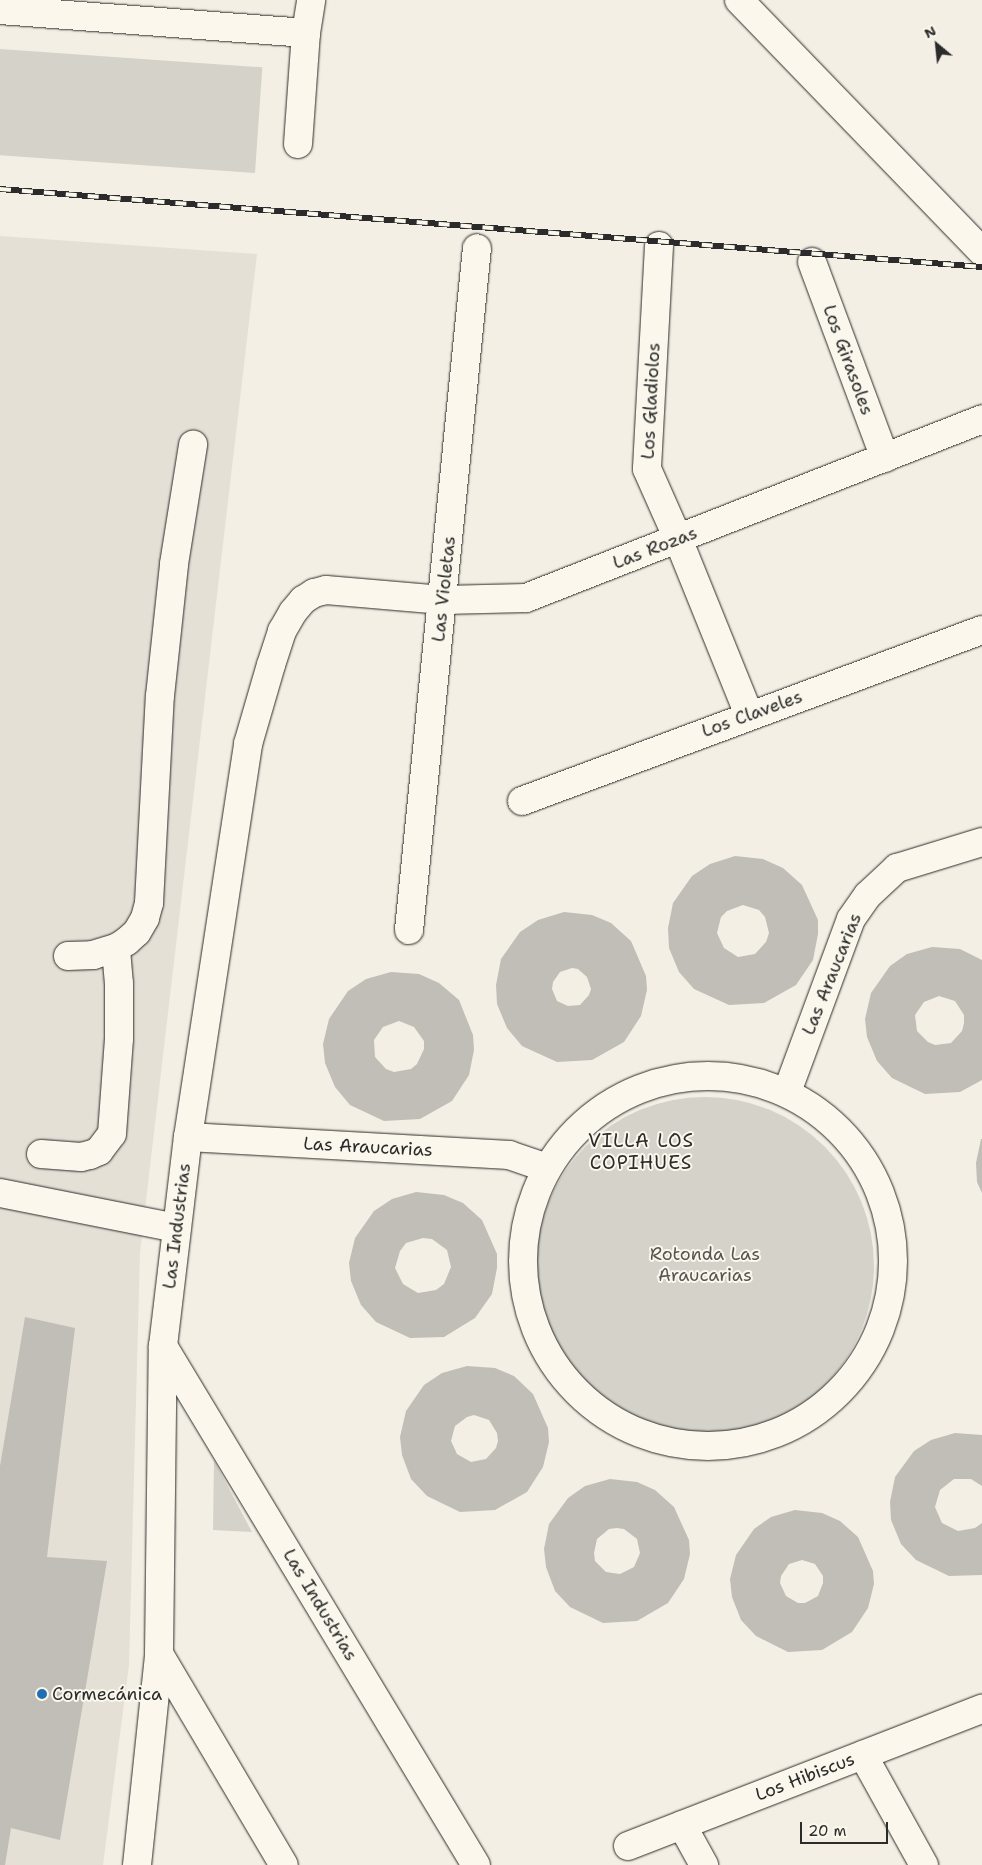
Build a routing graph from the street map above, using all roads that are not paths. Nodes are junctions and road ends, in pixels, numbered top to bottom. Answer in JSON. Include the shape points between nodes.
{"nodes":[{"id":1,"x":311,"y":0,"type":"edge"},
{"id":2,"x":739,"y":0,"type":"edge"},
{"id":3,"x":0,"y":10,"type":"edge"},
{"id":4,"x":306,"y":34,"type":"junction"},
{"id":5,"x":298,"y":144,"type":"dead end"},
{"id":6,"x":659,"y":246,"type":"dead end"},
{"id":7,"x":477,"y":248,"type":"dead end"},
{"id":8,"x":982,"y":252,"type":"edge"},
{"id":9,"x":812,"y":262,"type":"dead end"},
{"id":10,"x":982,"y":419,"type":"edge"},
{"id":11,"x":193,"y":444,"type":"dead end"},
{"id":12,"x":885,"y":458,"type":"junction"},
{"id":13,"x":678,"y":539,"type":"junction"},
{"id":14,"x":314,"y":593,"type":"joint"},
{"id":15,"x":443,"y":600,"type":"junction"},
{"id":16,"x":982,"y":630,"type":"edge"},
{"id":17,"x":748,"y":715,"type":"junction"},
{"id":18,"x":522,"y":801,"type":"dead end"},
{"id":19,"x":982,"y":842,"type":"edge"},
{"id":20,"x":409,"y":930,"type":"dead end"},
{"id":21,"x":116,"y":948,"type":"junction"},
{"id":22,"x":68,"y":956,"type":"dead end"},
{"id":23,"x":787,"y":1092,"type":"junction"},
{"id":24,"x":188,"y":1137,"type":"junction"},
{"id":25,"x":41,"y":1154,"type":"dead end"},
{"id":26,"x":547,"y":1168,"type":"junction"},
{"id":27,"x":0,"y":1193,"type":"edge"},
{"id":28,"x":176,"y":1228,"type":"junction"},
{"id":29,"x":163,"y":1346,"type":"junction"},
{"id":30,"x":159,"y":1654,"type":"junction"},
{"id":31,"x":982,"y":1709,"type":"edge"},
{"id":32,"x":864,"y":1755,"type":"junction"},
{"id":33,"x":682,"y":1825,"type":"junction"},
{"id":34,"x":628,"y":1846,"type":"dead end"},
{"id":35,"x":137,"y":1865,"type":"edge"},
{"id":36,"x":284,"y":1865,"type":"edge"},
{"id":37,"x":476,"y":1865,"type":"edge"},
{"id":38,"x":704,"y":1865,"type":"edge"},
{"id":39,"x":924,"y":1865,"type":"edge"}],
"edges":[{"from":1,"to":4,"type":"street"},
{"from":2,"to":8,"type":"street"},
{"from":3,"to":4,"type":"street"},
{"from":4,"to":5,"type":"street"},
{"from":6,"to":13,"type":"street","name":"Los Gladiolos","via":[[647,469]]},
{"from":7,"to":15,"type":"street","name":"Las Violetas"},
{"from":9,"to":12,"type":"street","name":"Los Girasoles"},
{"from":10,"to":12,"type":"street","name":"Las Rozas"},
{"from":11,"to":21,"type":"street","via":[[174,564],[160,696],[148,903],[137,932]]},
{"from":12,"to":13,"type":"street","name":"Las Rozas"},
{"from":13,"to":15,"type":"street","name":"Las Rozas","via":[[526,598]]},
{"from":13,"to":17,"type":"street","name":"Los Gladiolos"},
{"from":14,"to":15,"type":"street","name":"Las Rozas","via":[[326,590]]},
{"from":14,"to":24,"type":"street","name":"Las Industrias","via":[[293,612],[282,632],[248,744]]},
{"from":15,"to":20,"type":"street","name":"Las Violetas"},
{"from":16,"to":17,"type":"street","name":"Los Claveles"},
{"from":17,"to":18,"type":"street","name":"Los Claveles"},
{"from":19,"to":23,"type":"street","name":"Las Araucarias","via":[[897,868],[868,895],[851,918]]},
{"from":21,"to":22,"type":"street","via":[[93,955]]},
{"from":21,"to":25,"type":"street","via":[[118,1038],[112,1134],[100,1151],[90,1155]]},
{"from":23,"to":26,"type":"street","via":[[743,1078],[697,1075],[652,1084],[611,1103],[575,1131]]},
{"from":23,"to":26,"type":"street","via":[[831,1120],[865,1160],[887,1208],[895,1259],[888,1312],[866,1360],[832,1400],[789,1429],[738,1445],[686,1446],[635,1433],[590,1406],[560,1374],[531,1321],[522,1269],[527,1217]]},
{"from":24,"to":26,"type":"street","name":"Las Araucarias","via":[[509,1156]]},
{"from":24,"to":28,"type":"street","name":"Las Industrias"},
{"from":27,"to":28,"type":"street"},
{"from":28,"to":29,"type":"street","name":"Las Industrias"},
{"from":29,"to":30,"type":"street","name":"Las Industrias"},
{"from":29,"to":37,"type":"street","name":"Las Industrias"},
{"from":30,"to":35,"type":"street","name":"Las Industrias"},
{"from":30,"to":36,"type":"street"},
{"from":31,"to":32,"type":"street","name":"Los Hibiscus"},
{"from":32,"to":33,"type":"street","name":"Los Hibiscus"},
{"from":32,"to":39,"type":"street"},
{"from":33,"to":34,"type":"street","name":"Los Hibiscus"},
{"from":33,"to":38,"type":"street"}]}
